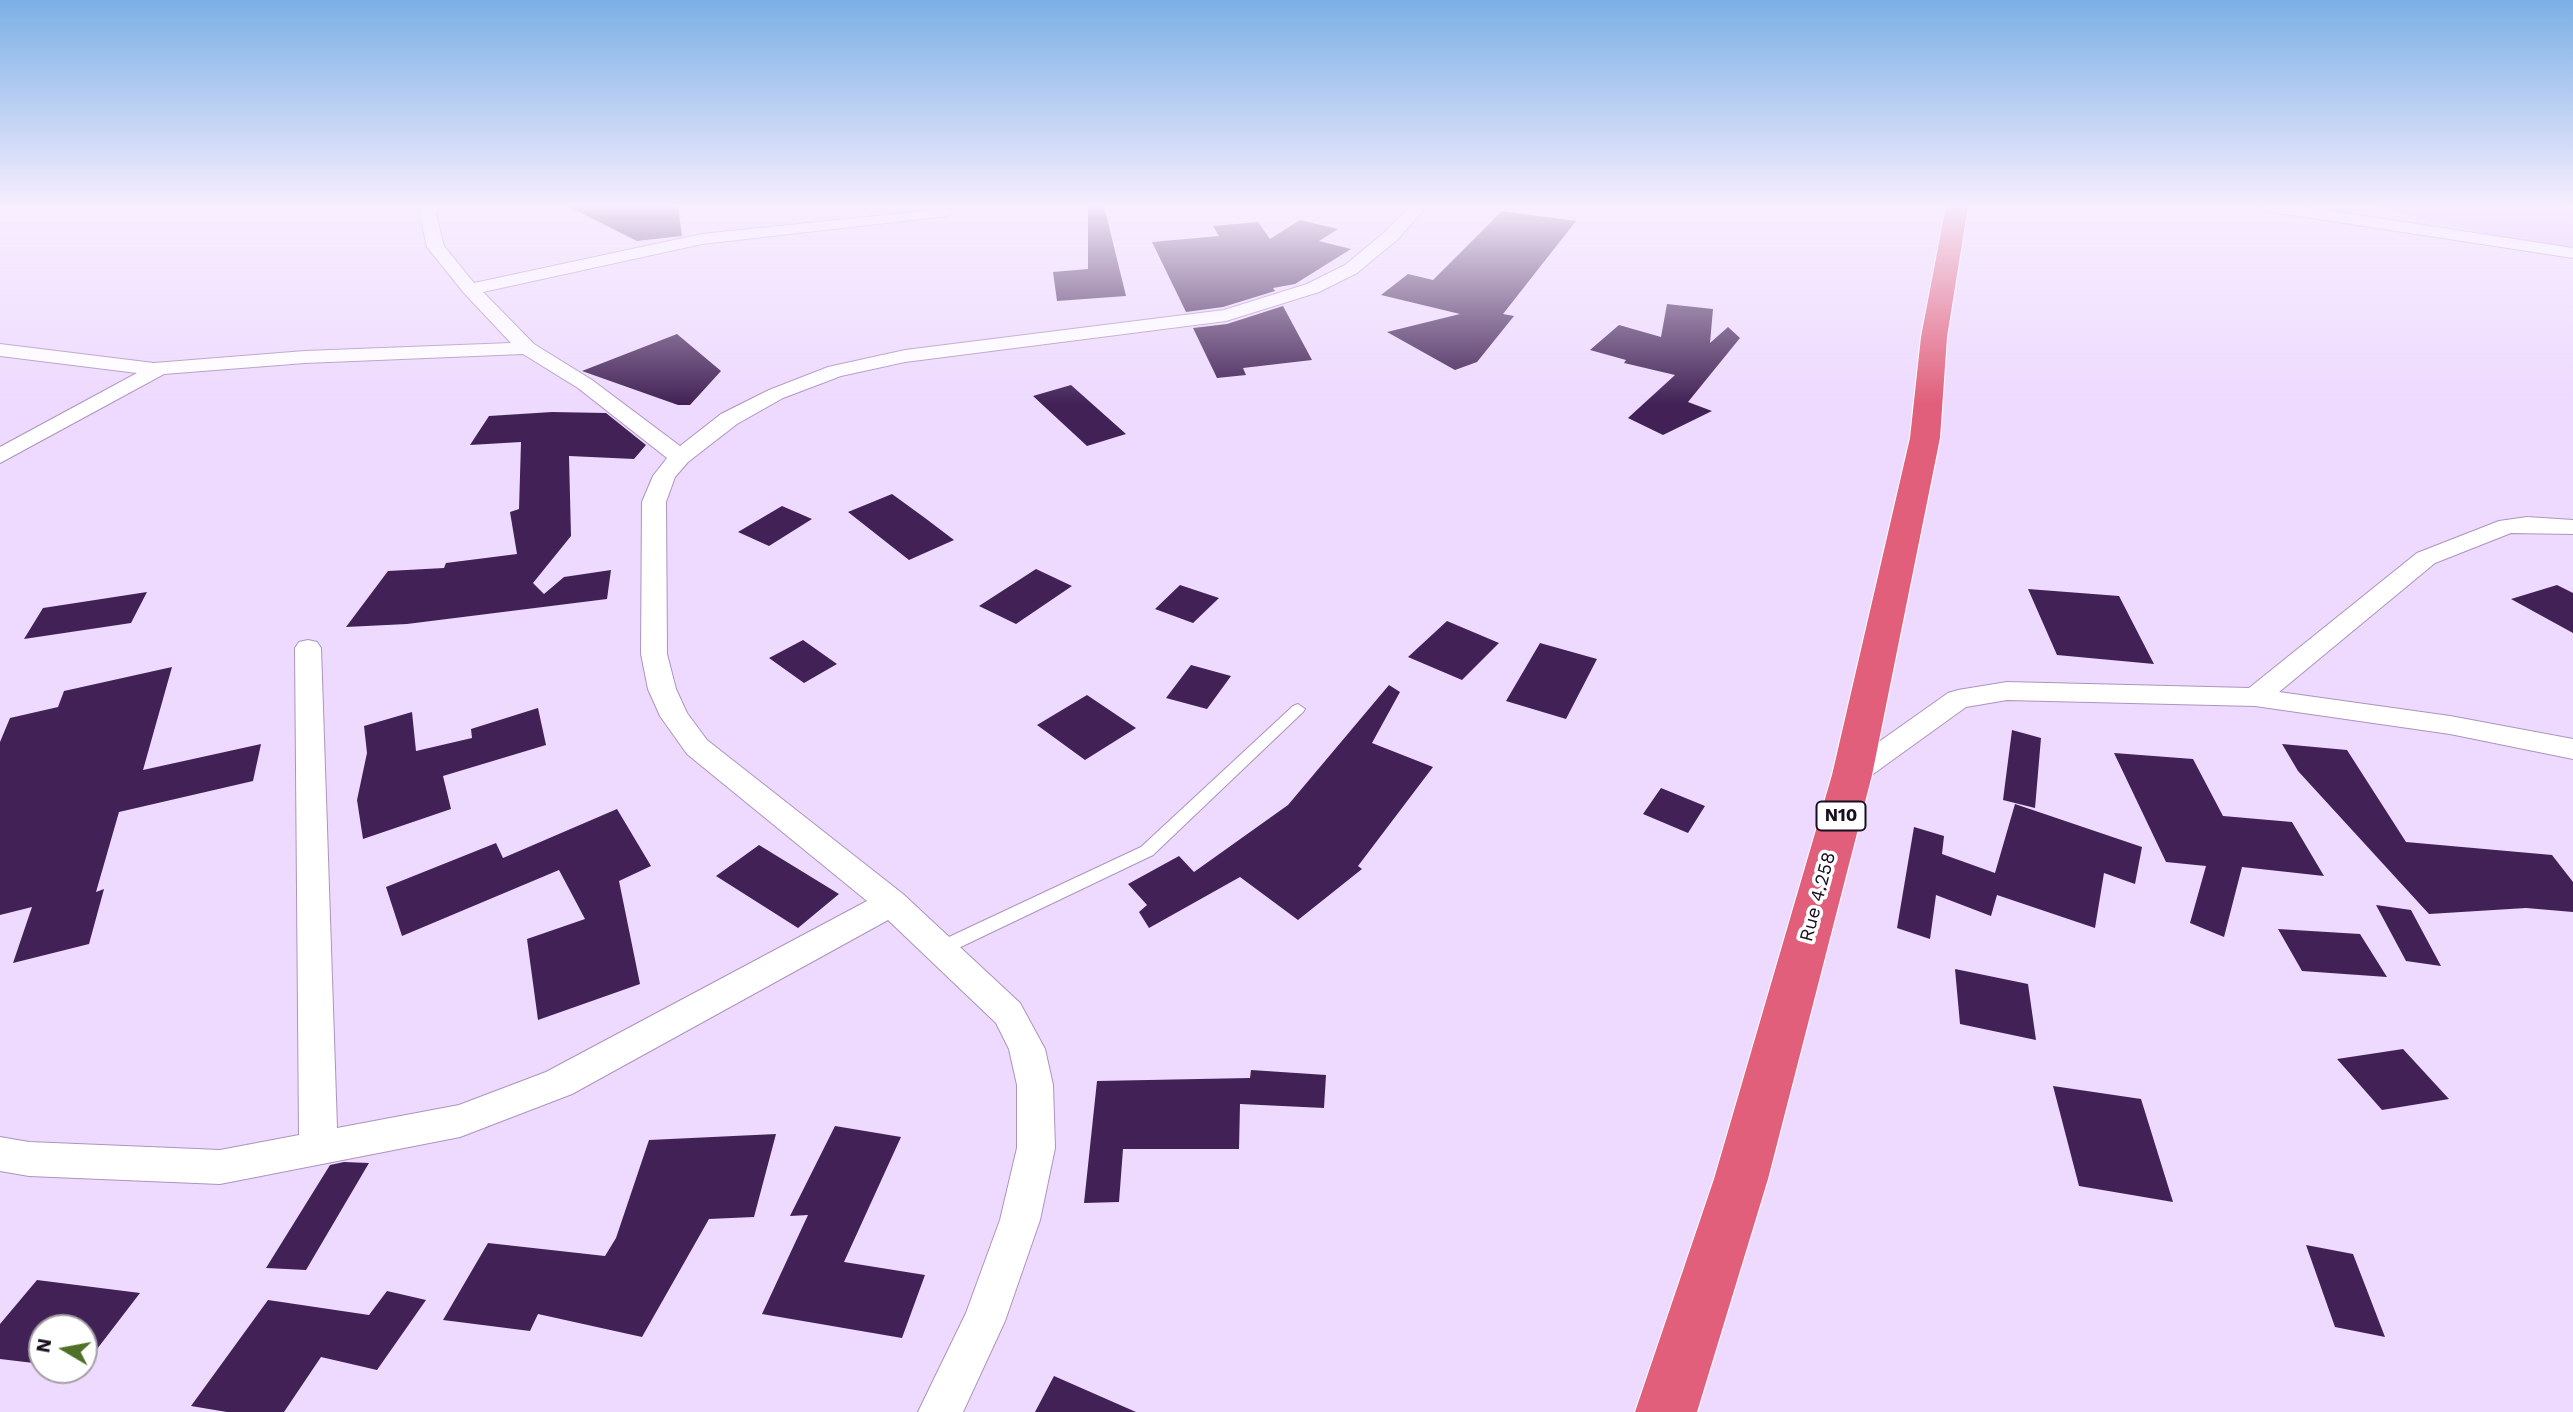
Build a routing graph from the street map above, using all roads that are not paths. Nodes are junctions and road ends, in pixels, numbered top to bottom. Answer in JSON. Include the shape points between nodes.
{"nodes":[{"id":1,"x":456,"y":272,"type":"edge"},
{"id":2,"x":549,"y":272,"type":"edge"},
{"id":3,"x":1345,"y":272,"type":"edge"},
{"id":4,"x":1945,"y":272,"type":"edge"},
{"id":5,"x":470,"y":289,"type":"junction"},
{"id":6,"x":527,"y":348,"type":"junction"},
{"id":7,"x":0,"y":350,"type":"edge"},
{"id":8,"x":159,"y":369,"type":"junction"},
{"id":9,"x":0,"y":456,"type":"edge"},
{"id":10,"x":680,"y":457,"type":"junction"},
{"id":11,"x":2573,"y":527,"type":"edge"},
{"id":12,"x":308,"y":648,"type":"dead end"},
{"id":13,"x":2255,"y":697,"type":"junction"},
{"id":14,"x":1298,"y":709,"type":"dead end"},
{"id":15,"x":2573,"y":749,"type":"edge"},
{"id":16,"x":1852,"y":775,"type":"junction"},
{"id":17,"x":891,"y":902,"type":"junction"},
{"id":18,"x":940,"y":949,"type":"junction"},
{"id":19,"x":318,"y":1149,"type":"junction"},
{"id":20,"x":0,"y":1154,"type":"edge"},
{"id":21,"x":940,"y":1412,"type":"edge"},
{"id":22,"x":1666,"y":1412,"type":"edge"}],
"edges":[{"from":1,"to":5,"type":"street"},
{"from":2,"to":5,"type":"street"},
{"from":3,"to":10,"type":"street","via":[[1312,288],[1226,315],[905,356],[835,371],[729,419]]},
{"from":4,"to":16,"type":"highway","name":"Rue 4.258","number":"N10","via":[[1925,438]]},
{"from":5,"to":6,"type":"street"},
{"from":6,"to":8,"type":"street","via":[[304,357]]},
{"from":6,"to":10,"type":"street","via":[[585,384]]},
{"from":7,"to":8,"type":"street"},
{"from":8,"to":9,"type":"street"},
{"from":10,"to":17,"type":"street","via":[[664,475],[654,502],[654,654],[674,716],[697,747]]},
{"from":11,"to":13,"type":"street","via":[[2507,526],[2426,558]]},
{"from":12,"to":19,"type":"street"},
{"from":13,"to":15,"type":"street","via":[[2450,725]]},
{"from":13,"to":16,"type":"street","via":[[2007,691],[1958,699]]},
{"from":14,"to":18,"type":"lane","via":[[1147,851]]},
{"from":16,"to":22,"type":"highway","name":"Rue 4.258","number":"N10","via":[[1741,1180]]},
{"from":17,"to":18,"type":"street"},
{"from":17,"to":19,"type":"street","via":[[559,1083],[460,1121]]},
{"from":18,"to":21,"type":"street","via":[[1007,1013],[1027,1049],[1035,1085],[1036,1135],[1020,1220],[984,1321]]},
{"from":19,"to":20,"type":"street","via":[[220,1167]]}]}
